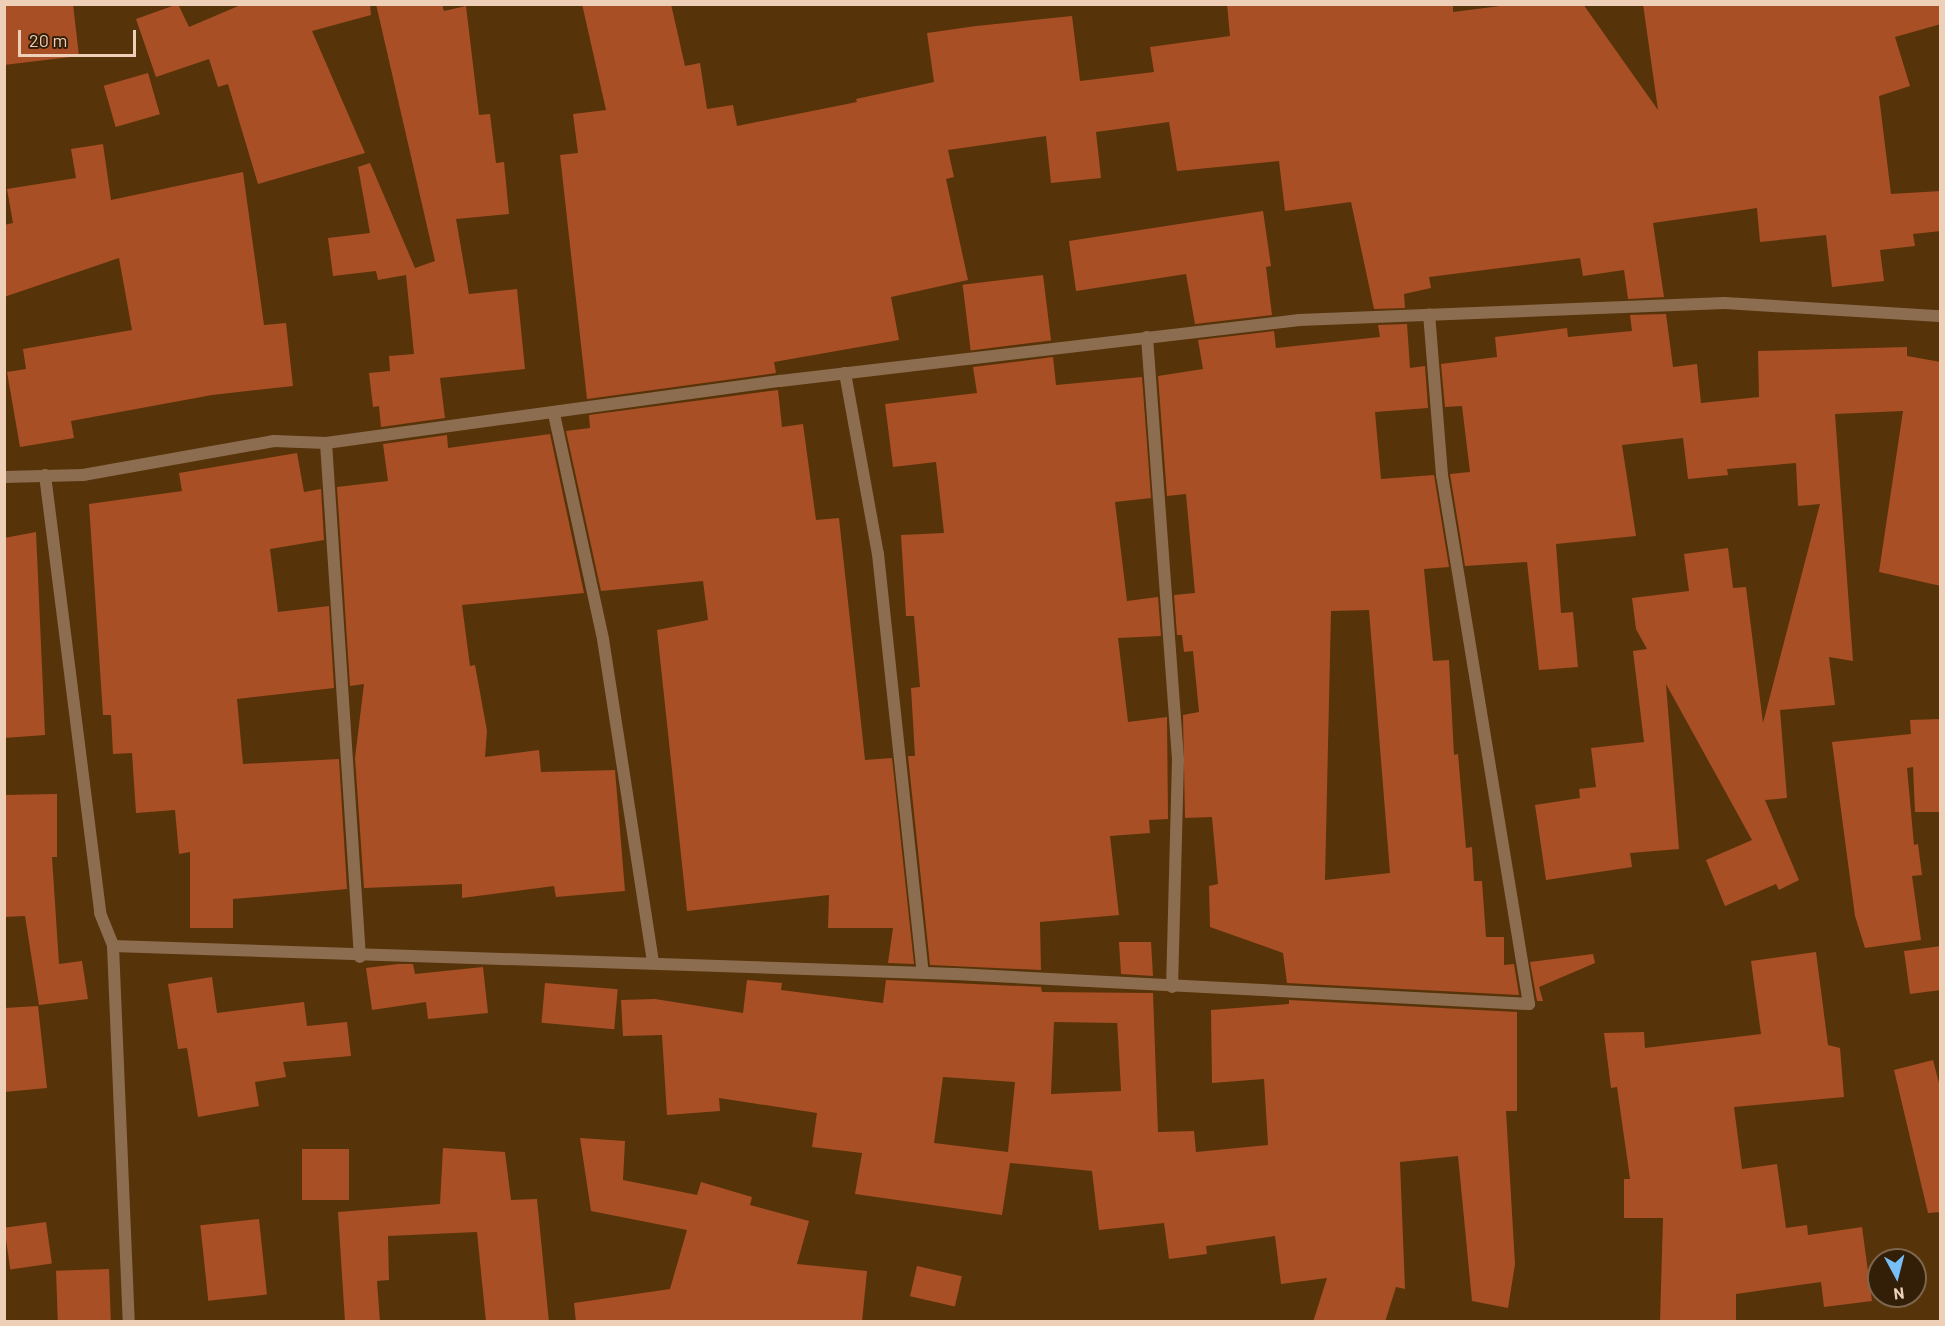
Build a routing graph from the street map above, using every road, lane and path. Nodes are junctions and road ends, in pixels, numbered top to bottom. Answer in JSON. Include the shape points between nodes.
{"nodes":[{"id":1,"x":1429,"y":315,"type":"junction"},
{"id":2,"x":1941,"y":316,"type":"edge"},
{"id":3,"x":1147,"y":337,"type":"junction"},
{"id":4,"x":845,"y":372,"type":"junction"},
{"id":5,"x":554,"y":414,"type":"junction"},
{"id":6,"x":326,"y":443,"type":"junction"},
{"id":7,"x":45,"y":475,"type":"junction"},
{"id":8,"x":4,"y":477,"type":"edge"},
{"id":9,"x":113,"y":946,"type":"junction"},
{"id":10,"x":360,"y":957,"type":"junction"},
{"id":11,"x":653,"y":962,"type":"junction"},
{"id":12,"x":923,"y":973,"type":"junction"},
{"id":13,"x":1172,"y":987,"type":"junction"},
{"id":14,"x":129,"y":1322,"type":"edge"}],
"edges":[{"from":1,"to":2,"type":"street","via":[[1725,303]]},
{"from":1,"to":3,"type":"street","via":[[1299,320]]},
{"from":1,"to":13,"type":"street","via":[[1442,475],[1529,1004]]},
{"from":3,"to":4,"type":"street"},
{"from":3,"to":13,"type":"street","via":[[1178,760]]},
{"from":4,"to":5,"type":"street"},
{"from":4,"to":12,"type":"street","via":[[878,554]]},
{"from":5,"to":6,"type":"street"},
{"from":5,"to":11,"type":"street","via":[[603,639]]},
{"from":6,"to":7,"type":"street","via":[[274,441],[83,475]]},
{"from":6,"to":10,"type":"street"},
{"from":7,"to":8,"type":"street"},
{"from":7,"to":9,"type":"street","via":[[100,913]]},
{"from":9,"to":10,"type":"street"},
{"from":9,"to":14,"type":"street"},
{"from":10,"to":11,"type":"street"},
{"from":11,"to":12,"type":"street"},
{"from":12,"to":13,"type":"street"}]}
